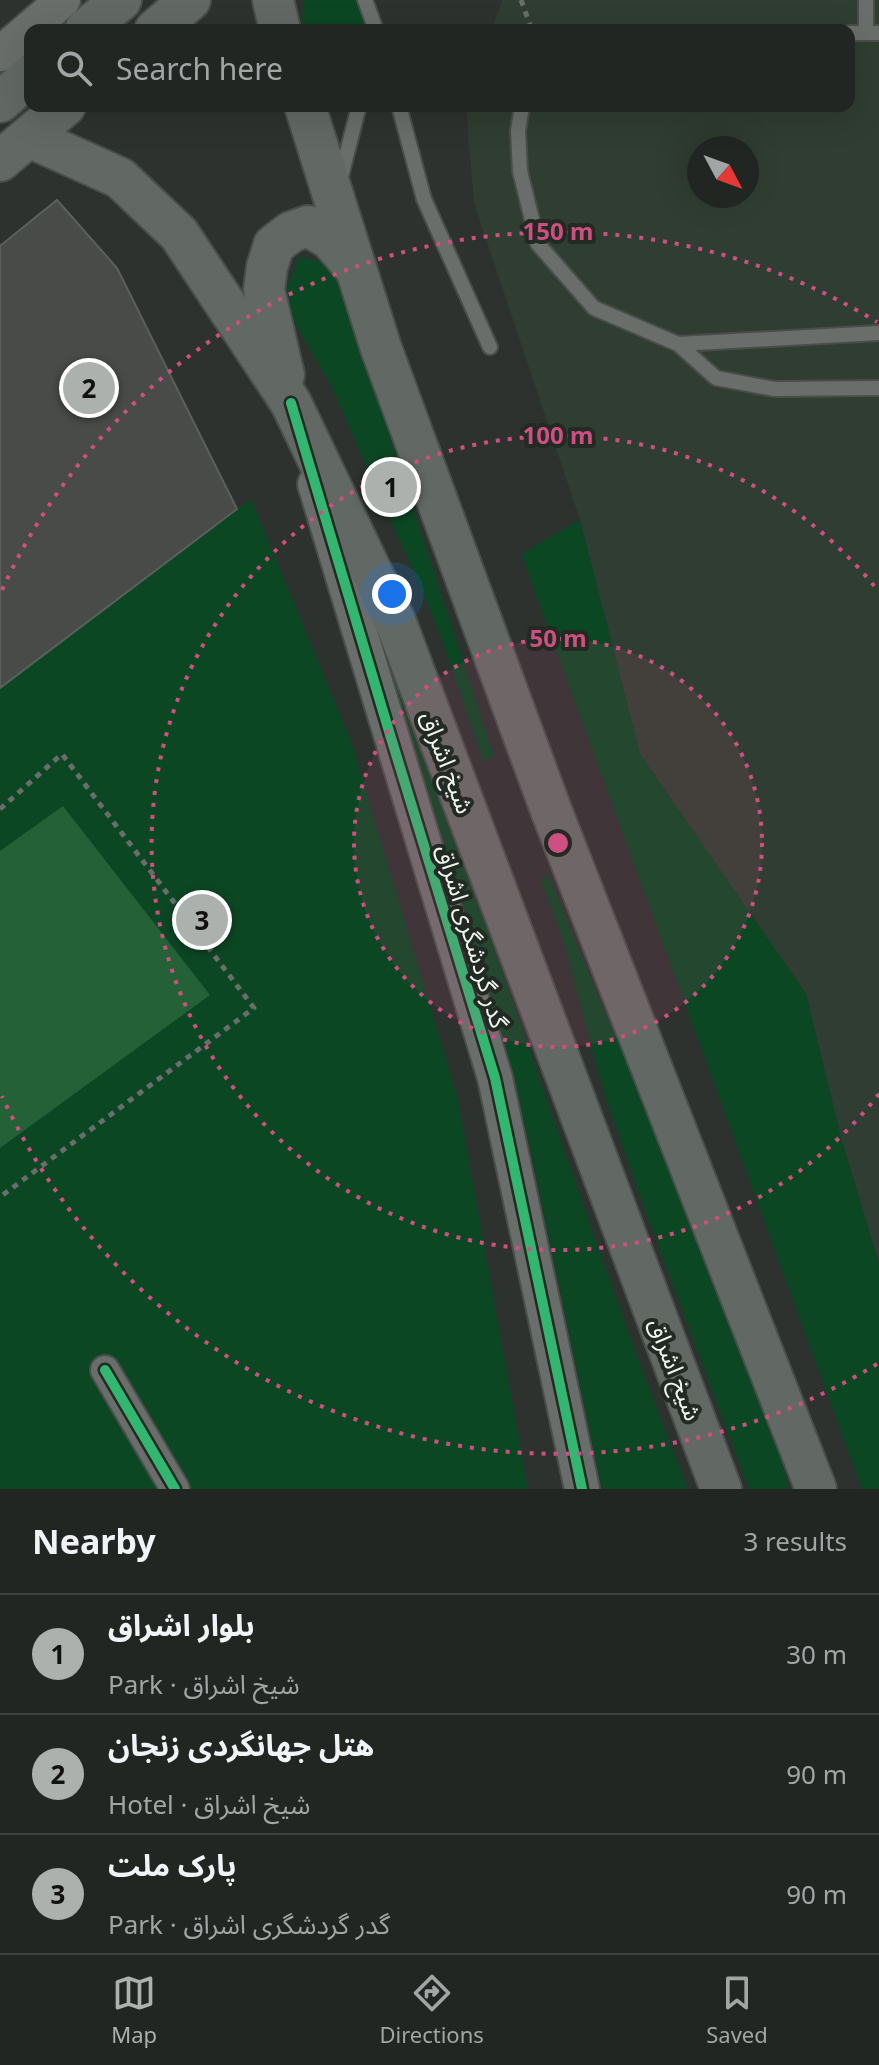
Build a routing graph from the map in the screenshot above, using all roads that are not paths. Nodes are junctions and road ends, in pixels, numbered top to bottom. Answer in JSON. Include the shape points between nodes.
{"nodes":[{"id":1,"x":63,"y":0,"type":"edge"},
{"id":2,"x":121,"y":0,"type":"edge"},
{"id":3,"x":190,"y":0,"type":"edge"},
{"id":4,"x":273,"y":0,"type":"edge"},
{"id":5,"x":365,"y":0,"type":"edge"},
{"id":6,"x":866,"y":0,"type":"edge"},
{"id":7,"x":35,"y":24,"type":"edge"},
{"id":8,"x":92,"y":24,"type":"edge"},
{"id":9,"x":162,"y":24,"type":"edge"},
{"id":10,"x":279,"y":24,"type":"edge"},
{"id":11,"x":374,"y":24,"type":"edge"},
{"id":12,"x":24,"y":33,"type":"edge"},
{"id":13,"x":873,"y":33,"type":"edge"},
{"id":14,"x":0,"y":54,"type":"edge"},
{"id":15,"x":24,"y":81,"type":"edge"},
{"id":16,"x":0,"y":102,"type":"edge"},
{"id":17,"x":58,"y":112,"type":"edge"},
{"id":18,"x":307,"y":112,"type":"edge"},
{"id":19,"x":357,"y":112,"type":"edge"},
{"id":20,"x":401,"y":112,"type":"edge"},
{"id":21,"x":521,"y":112,"type":"edge"},
{"id":22,"x":14,"y":149,"type":"edge"},
{"id":23,"x":335,"y":200,"type":"junction"},
{"id":24,"x":357,"y":270,"type":"junction"},
{"id":25,"x":879,"y":333,"type":"edge"},
{"id":26,"x":678,"y":344,"type":"junction"},
{"id":27,"x":490,"y":347,"type":"dead end"},
{"id":28,"x":879,"y":388,"type":"edge"},
{"id":29,"x":291,"y":403,"type":"junction"},
{"id":30,"x":105,"y":1370,"type":"dead end"},
{"id":31,"x":175,"y":1489,"type":"edge"},
{"id":32,"x":582,"y":1489,"type":"edge"},
{"id":33,"x":721,"y":1489,"type":"edge"},
{"id":34,"x":816,"y":1489,"type":"edge"}],
"edges":[{"from":1,"to":7,"type":"street"},
{"from":2,"to":8,"type":"main road"},
{"from":3,"to":9,"type":"main road"},
{"from":4,"to":10,"type":"main road"},
{"from":5,"to":11,"type":"lane"},
{"from":6,"to":13,"type":"lane"},
{"from":12,"to":14,"type":"street"},
{"from":15,"to":16,"type":"main road"},
{"from":17,"to":22,"type":"main road"},
{"from":18,"to":23,"type":"main road"},
{"from":19,"to":23,"type":"lane"},
{"from":20,"to":27,"type":"lane","via":[[424,199]]},
{"from":21,"to":26,"type":"lane","via":[[520,171],[538,244],[594,308]]},
{"from":22,"to":29,"type":"main road","name":"شیخ اشراق","via":[[120,178],[179,234]]},
{"from":23,"to":24,"type":"main road"},
{"from":24,"to":29,"type":"main road","via":[[330,239],[308,226],[274,245],[264,290]]},
{"from":24,"to":34,"type":"main road","via":[[551,810]]},
{"from":25,"to":26,"type":"lane"},
{"from":26,"to":28,"type":"lane","via":[[716,378],[774,389]]},
{"from":29,"to":32,"type":"street","name":"گدر گردشگری اشراق","via":[[495,1078]]},
{"from":29,"to":33,"type":"main road","name":"شیخ اشراق","via":[[396,623]]},
{"from":30,"to":31,"type":"street"}]}
